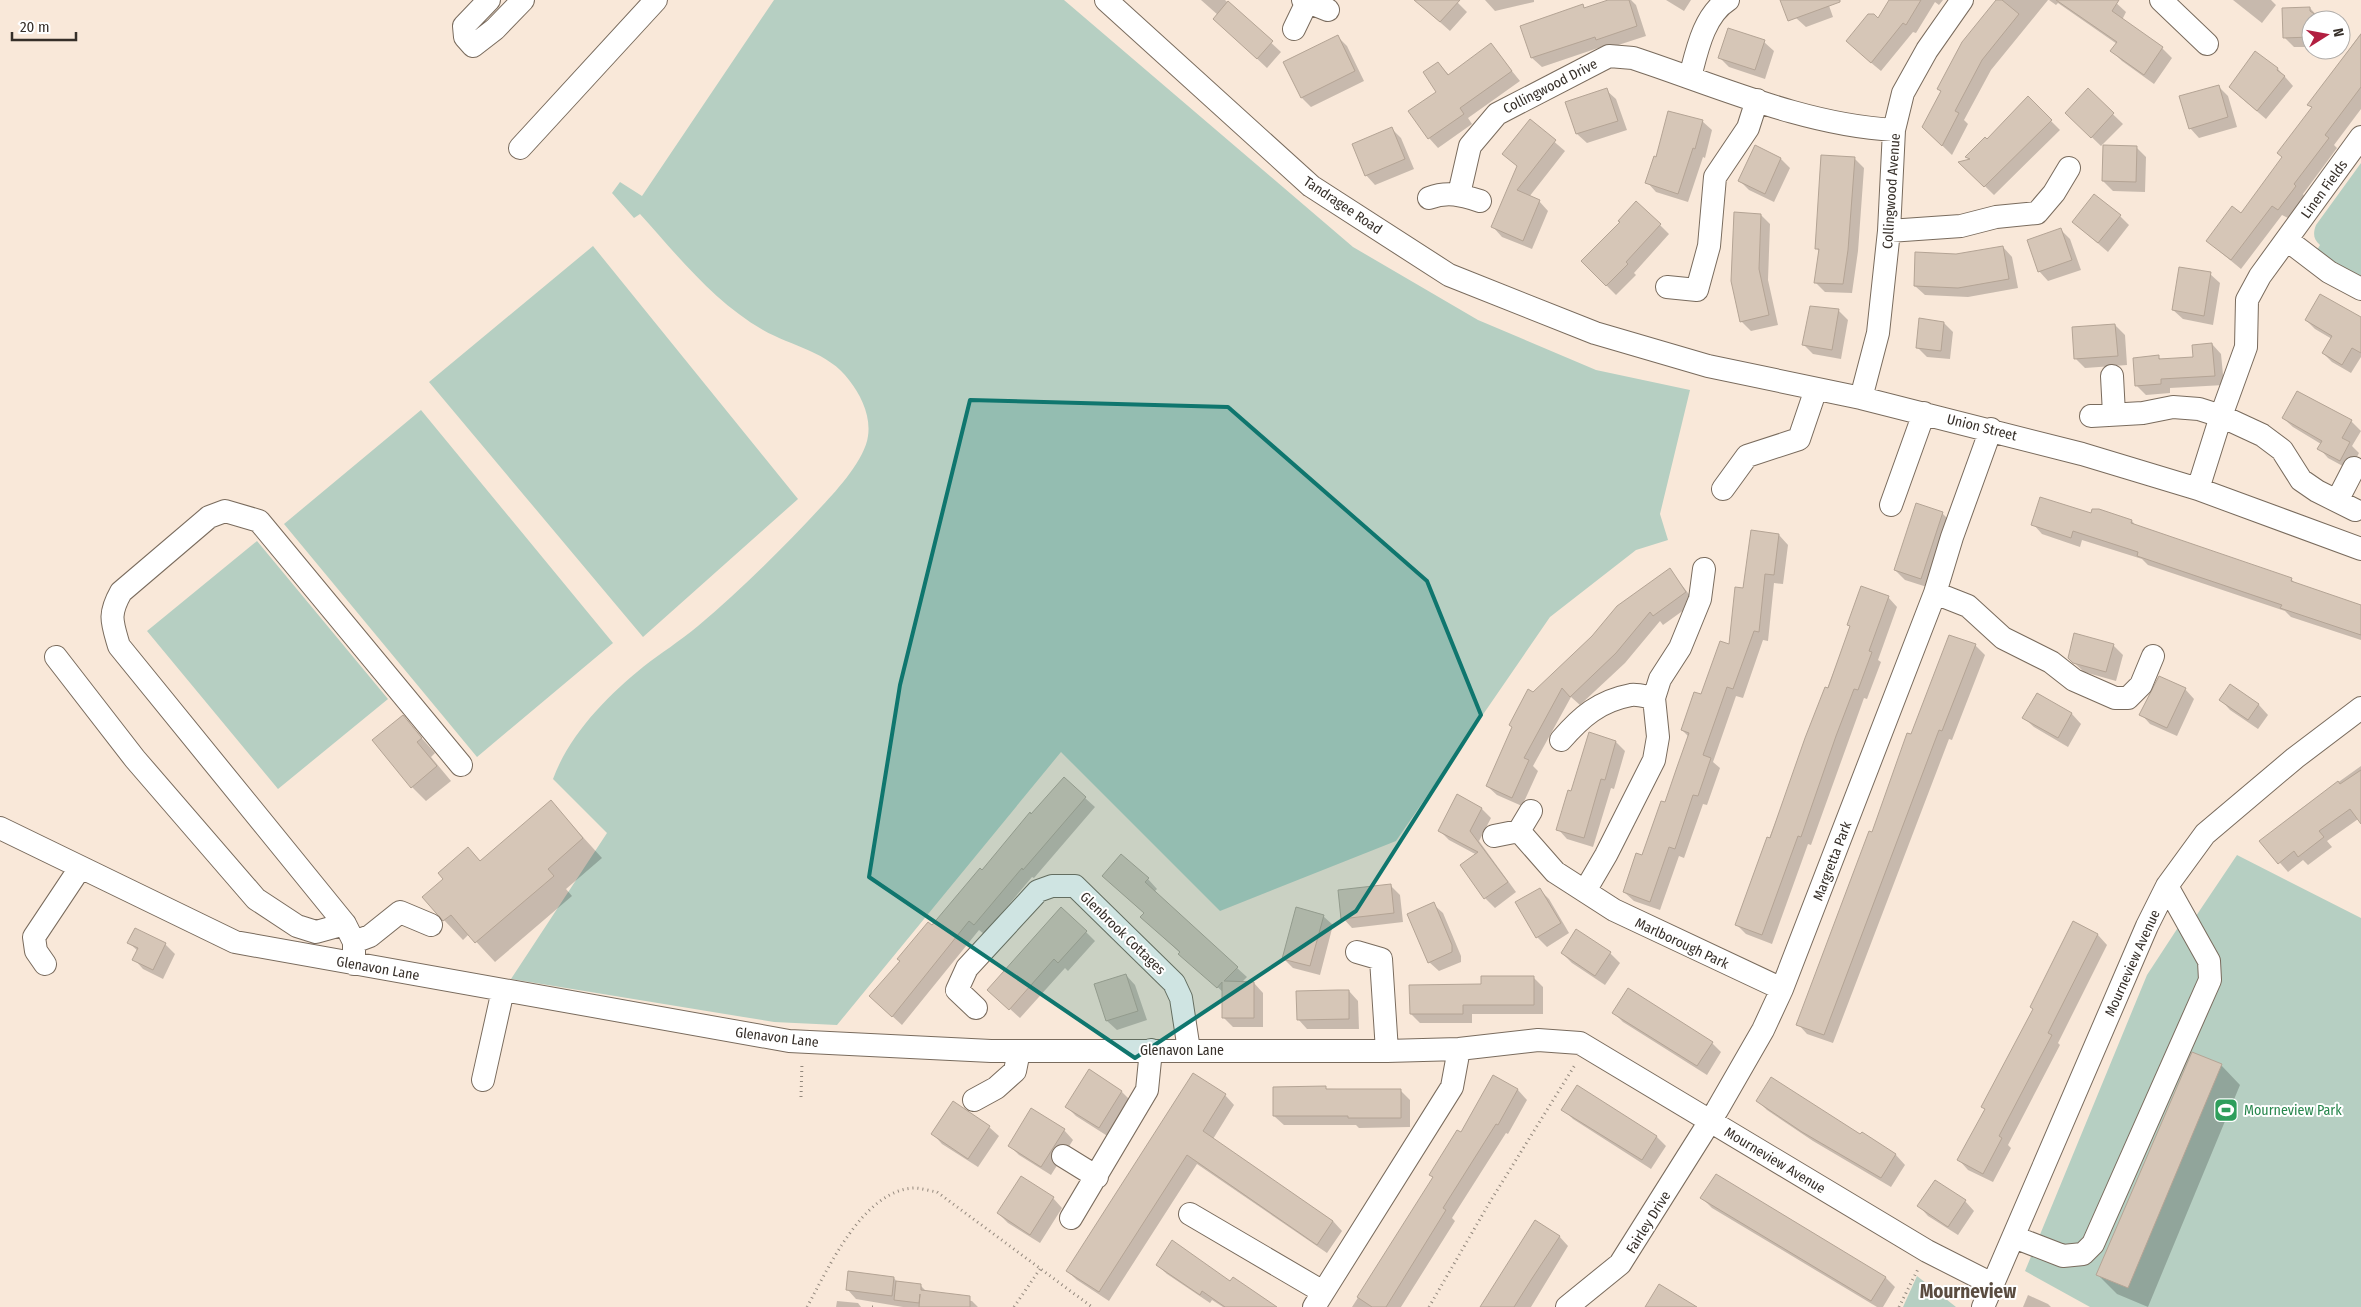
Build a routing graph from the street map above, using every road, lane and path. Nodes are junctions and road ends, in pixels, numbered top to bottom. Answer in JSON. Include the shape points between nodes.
{"nodes":[{"id":1,"x":489,"y":0,"type":"edge"},
{"id":2,"x":523,"y":0,"type":"edge"},
{"id":3,"x":656,"y":0,"type":"edge"},
{"id":4,"x":1106,"y":0,"type":"edge"},
{"id":5,"x":1728,"y":0,"type":"edge"},
{"id":6,"x":1962,"y":0,"type":"edge"},
{"id":7,"x":2161,"y":0,"type":"edge"},
{"id":8,"x":1313,"y":4,"type":"edge"},
{"id":9,"x":1294,"y":29,"type":"dead end"},
{"id":10,"x":2207,"y":44,"type":"dead end"},
{"id":11,"x":1690,"y":77,"type":"junction"},
{"id":12,"x":1757,"y":100,"type":"junction"},
{"id":13,"x":1894,"y":130,"type":"junction"},
{"id":14,"x":2361,"y":137,"type":"edge"},
{"id":15,"x":520,"y":148,"type":"dead end"},
{"id":16,"x":2069,"y":168,"type":"dead end"},
{"id":17,"x":1429,"y":198,"type":"dead end"},
{"id":18,"x":1889,"y":231,"type":"junction"},
{"id":19,"x":2287,"y":240,"type":"junction"},
{"id":20,"x":1667,"y":287,"type":"dead end"},
{"id":21,"x":2361,"y":289,"type":"edge"},
{"id":22,"x":1595,"y":333,"type":"joint"},
{"id":23,"x":2112,"y":376,"type":"dead end"},
{"id":24,"x":1816,"y":389,"type":"junction"},
{"id":25,"x":1861,"y":398,"type":"junction"},
{"id":26,"x":1924,"y":413,"type":"junction"},
{"id":27,"x":2114,"y":414,"type":"junction"},
{"id":28,"x":2090,"y":416,"type":"dead end"},
{"id":29,"x":2221,"y":416,"type":"junction"},
{"id":30,"x":1991,"y":429,"type":"junction"},
{"id":31,"x":2354,"y":468,"type":"dead end"},
{"id":32,"x":1723,"y":489,"type":"dead end"},
{"id":33,"x":2198,"y":489,"type":"junction"},
{"id":34,"x":1891,"y":505,"type":"dead end"},
{"id":35,"x":2361,"y":549,"type":"edge"},
{"id":36,"x":1704,"y":569,"type":"dead end"},
{"id":37,"x":1935,"y":593,"type":"junction"},
{"id":38,"x":2154,"y":656,"type":"dead end"},
{"id":39,"x":56,"y":657,"type":"dead end"},
{"id":40,"x":1654,"y":698,"type":"junction"},
{"id":41,"x":2361,"y":708,"type":"edge"},
{"id":42,"x":1561,"y":740,"type":"dead end"},
{"id":43,"x":461,"y":765,"type":"dead end"},
{"id":44,"x":1531,"y":811,"type":"dead end"},
{"id":45,"x":0,"y":828,"type":"edge"},
{"id":46,"x":1519,"y":830,"type":"junction"},
{"id":47,"x":1494,"y":836,"type":"dead end"},
{"id":48,"x":80,"y":868,"type":"junction"},
{"id":49,"x":2168,"y":886,"type":"junction"},
{"id":50,"x":1585,"y":891,"type":"junction"},
{"id":51,"x":431,"y":925,"type":"dead end"},
{"id":52,"x":351,"y":944,"type":"junction"},
{"id":53,"x":1357,"y":952,"type":"dead end"},
{"id":54,"x":45,"y":964,"type":"dead end"},
{"id":55,"x":1782,"y":989,"type":"junction"},
{"id":56,"x":503,"y":990,"type":"junction"},
{"id":57,"x":976,"y":1008,"type":"dead end"},
{"id":58,"x":805,"y":1042,"type":"junction"},
{"id":59,"x":1587,"y":1046,"type":"junction"},
{"id":60,"x":1459,"y":1049,"type":"junction"},
{"id":61,"x":1151,"y":1050,"type":"junction"},
{"id":62,"x":1189,"y":1050,"type":"junction"},
{"id":63,"x":1387,"y":1050,"type":"junction"},
{"id":64,"x":1019,"y":1051,"type":"junction"},
{"id":65,"x":483,"y":1080,"type":"dead end"},
{"id":66,"x":802,"y":1097,"type":"dead end"},
{"id":67,"x":974,"y":1100,"type":"dead end"},
{"id":68,"x":1711,"y":1120,"type":"junction"},
{"id":69,"x":1063,"y":1156,"type":"dead end"},
{"id":70,"x":1096,"y":1177,"type":"junction"},
{"id":71,"x":1190,"y":1214,"type":"dead end"},
{"id":72,"x":1071,"y":1218,"type":"dead end"},
{"id":73,"x":2014,"y":1237,"type":"junction"},
{"id":74,"x":1927,"y":1252,"type":"junction"},
{"id":75,"x":1040,"y":1269,"type":"junction"},
{"id":76,"x":1992,"y":1284,"type":"junction"},
{"id":77,"x":1318,"y":1299,"type":"edge"},
{"id":78,"x":806,"y":1307,"type":"edge"},
{"id":79,"x":1014,"y":1307,"type":"edge"},
{"id":80,"x":1092,"y":1307,"type":"edge"},
{"id":81,"x":1429,"y":1307,"type":"edge"},
{"id":82,"x":1566,"y":1307,"type":"edge"},
{"id":83,"x":1900,"y":1307,"type":"edge"},
{"id":84,"x":1983,"y":1307,"type":"edge"}],
"edges":[{"from":1,"to":2,"type":"street","via":[[464,26],[465,36],[472,46],[495,29]]},
{"from":3,"to":15,"type":"street"},
{"from":4,"to":22,"type":"street","name":"Tandragee Road","via":[[1311,186],[1449,275]]},
{"from":5,"to":11,"type":"street","via":[[1717,7],[1698,43]]},
{"from":6,"to":13,"type":"street","name":"Collingwood Avenue","via":[[1927,50],[1903,93]]},
{"from":7,"to":10,"type":"street"},
{"from":8,"to":9,"type":"street"},
{"from":11,"to":12,"type":"street","name":"Collingwood Drive"},
{"from":11,"to":17,"type":"street","name":"Collingwood Drive","via":[[1633,58],[1608,56],[1497,114],[1470,146],[1469,198],[1442,193]]},
{"from":12,"to":13,"type":"street","name":"Collingwood Drive","via":[[1869,129]]},
{"from":12,"to":20,"type":"street","via":[[1748,128],[1715,177],[1709,246],[1697,290]]},
{"from":13,"to":18,"type":"street","name":"Collingwood Avenue"},
{"from":14,"to":19,"type":"street","name":"Linen Fields"},
{"from":16,"to":18,"type":"street","via":[[2037,213],[1996,217],[1961,226]]},
{"from":18,"to":25,"type":"street","name":"Collingwood Avenue","via":[[1878,333]]},
{"from":19,"to":21,"type":"street","via":[[2329,272]]},
{"from":19,"to":29,"type":"street","name":"Linen Fields","via":[[2247,300],[2246,347]]},
{"from":22,"to":24,"type":"street","name":"Union Street","via":[[1708,366]]},
{"from":23,"to":27,"type":"street"},
{"from":24,"to":25,"type":"street","name":"Union Street"},
{"from":24,"to":32,"type":"street","via":[[1799,439],[1748,456]]},
{"from":25,"to":26,"type":"street","name":"Union Street"},
{"from":26,"to":30,"type":"street","name":"Union Street"},
{"from":26,"to":34,"type":"street"},
{"from":27,"to":28,"type":"street"},
{"from":27,"to":29,"type":"street","via":[[2173,407],[2200,409]]},
{"from":29,"to":31,"type":"street","via":[[2262,435],[2282,450],[2301,480],[2346,506]]},
{"from":29,"to":33,"type":"street","name":"Linen Fields"},
{"from":30,"to":33,"type":"street","name":"Union Street"},
{"from":30,"to":37,"type":"street","name":"Margretta Park"},
{"from":33,"to":35,"type":"street","name":"Union Street"},
{"from":36,"to":40,"type":"street","via":[[1700,599],[1680,648],[1660,679]]},
{"from":37,"to":38,"type":"street","via":[[1968,606],[2002,638],[2050,662],[2074,680],[2115,698],[2128,698],[2141,685]]},
{"from":37,"to":55,"type":"street","name":"Margretta Park"},
{"from":39,"to":52,"type":"street","via":[[135,759],[256,899],[297,926]]},
{"from":40,"to":42,"type":"street","via":[[1632,695],[1593,708]]},
{"from":40,"to":50,"type":"street","via":[[1658,737],[1654,760]]},
{"from":41,"to":49,"type":"street","name":"Mourneview Avenue","via":[[2295,758],[2205,834]]},
{"from":43,"to":52,"type":"street","via":[[260,521],[225,511],[209,517],[121,592],[112,609],[119,646]]},
{"from":44,"to":46,"type":"street"},
{"from":45,"to":48,"type":"street","name":"Glenavon Lane"},
{"from":46,"to":47,"type":"street"},
{"from":46,"to":50,"type":"street","name":"Marlborough Park","via":[[1555,872]]},
{"from":48,"to":52,"type":"street","name":"Glenavon Lane","via":[[235,942]]},
{"from":48,"to":54,"type":"street","via":[[34,937],[36,952]]},
{"from":49,"to":73,"type":"street","name":"Mourneview Avenue","via":[[2143,935]]},
{"from":49,"to":73,"type":"street","via":[[2209,961],[2210,980],[2093,1244],[2083,1254],[2063,1256]]},
{"from":50,"to":55,"type":"street","name":"Marlborough Park","via":[[1614,910]]},
{"from":51,"to":52,"type":"street","via":[[400,912],[370,936]]},
{"from":52,"to":56,"type":"street","name":"Glenavon Lane"},
{"from":53,"to":63,"type":"street","via":[[1380,959]]},
{"from":55,"to":68,"type":"street","name":"Margretta Park","via":[[1763,1030]]},
{"from":56,"to":58,"type":"street","name":"Glenavon Lane"},
{"from":56,"to":65,"type":"street"},
{"from":57,"to":62,"type":"street","name":"Glenbrook Cottages","via":[[957,990],[967,968],[1038,892],[1052,886],[1074,886],[1174,983],[1180,998]]},
{"from":58,"to":64,"type":"street","name":"Glenavon Lane"},
{"from":58,"to":66,"type":"path"},
{"from":59,"to":60,"type":"street","name":"Glenavon Lane","via":[[1538,1040]]},
{"from":59,"to":68,"type":"street","name":"Mourneview Avenue"},
{"from":59,"to":81,"type":"path"},
{"from":60,"to":63,"type":"street","name":"Glenavon Lane"},
{"from":60,"to":77,"type":"street","via":[[1452,1087]]},
{"from":61,"to":62,"type":"street","name":"Glenavon Lane"},
{"from":61,"to":64,"type":"street","name":"Glenavon Lane"},
{"from":61,"to":70,"type":"street","via":[[1147,1090]]},
{"from":62,"to":63,"type":"street","name":"Glenavon Lane"},
{"from":64,"to":67,"type":"street","via":[[1015,1071],[996,1088]]},
{"from":68,"to":74,"type":"street","name":"Mourneview Avenue"},
{"from":68,"to":82,"type":"street","name":"Fairley Drive","via":[[1620,1264]]},
{"from":69,"to":70,"type":"street"},
{"from":70,"to":72,"type":"street"},
{"from":71,"to":77,"type":"street"},
{"from":73,"to":76,"type":"street","name":"Mourneview Avenue"},
{"from":74,"to":76,"type":"street","name":"Mourneview Avenue"},
{"from":74,"to":83,"type":"path"},
{"from":75,"to":78,"type":"path","via":[[937,1192],[914,1188],[894,1193],[861,1220],[833,1258]]},
{"from":75,"to":79,"type":"path"},
{"from":75,"to":80,"type":"path"},
{"from":76,"to":84,"type":"street","name":"Mourneview Avenue"}]}
